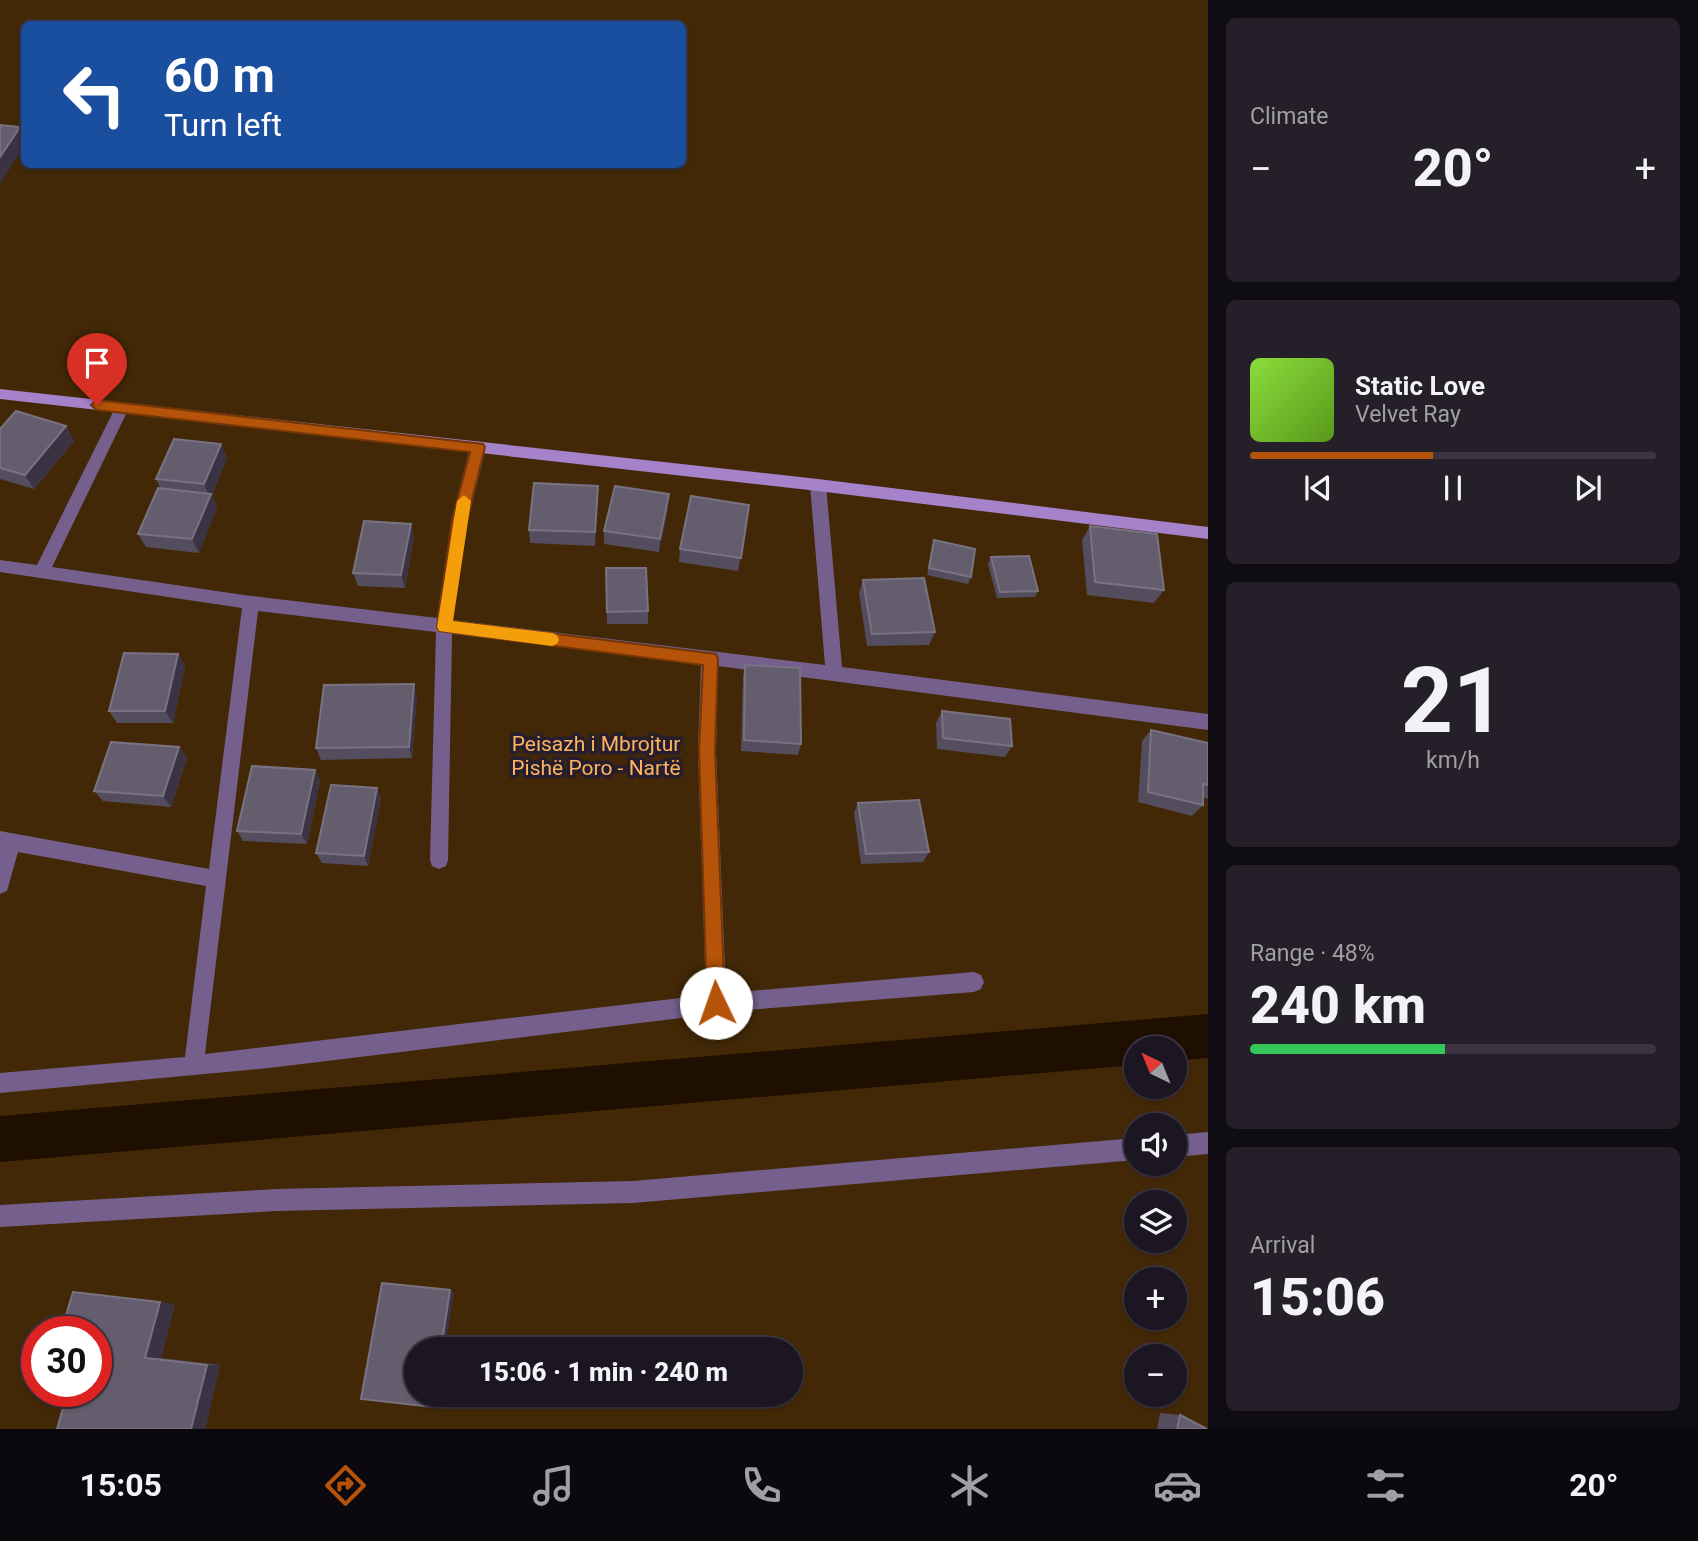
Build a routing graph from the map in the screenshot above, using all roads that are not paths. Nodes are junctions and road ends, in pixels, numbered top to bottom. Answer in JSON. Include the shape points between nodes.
{"nodes":[{"id":1,"x":0,"y":394,"type":"edge"},
{"id":2,"x":122,"y":408,"type":"junction"},
{"id":3,"x":478,"y":447,"type":"junction"},
{"id":4,"x":818,"y":485,"type":"junction"},
{"id":5,"x":1208,"y":533,"type":"edge"},
{"id":6,"x":0,"y":566,"type":"edge"},
{"id":7,"x":42,"y":571,"type":"junction"},
{"id":8,"x":251,"y":603,"type":"junction"},
{"id":9,"x":444,"y":627,"type":"junction"},
{"id":10,"x":710,"y":659,"type":"junction"},
{"id":11,"x":834,"y":673,"type":"junction"},
{"id":12,"x":1208,"y":722,"type":"edge"},
{"id":13,"x":5,"y":841,"type":"edge"},
{"id":14,"x":439,"y":860,"type":"dead end"},
{"id":15,"x":216,"y":879,"type":"junction"},
{"id":16,"x":0,"y":885,"type":"edge"},
{"id":17,"x":974,"y":982,"type":"dead end"},
{"id":18,"x":716,"y":1003,"type":"junction"},
{"id":19,"x":194,"y":1065,"type":"junction"},
{"id":20,"x":0,"y":1083,"type":"edge"},
{"id":21,"x":1208,"y":1143,"type":"edge"},
{"id":22,"x":1187,"y":1145,"type":"edge"},
{"id":23,"x":1124,"y":1150,"type":"edge"},
{"id":24,"x":0,"y":1216,"type":"edge"}],
"edges":[{"from":1,"to":2,"type":"street"},
{"from":2,"to":3,"type":"street"},
{"from":2,"to":7,"type":"street"},
{"from":3,"to":4,"type":"street"},
{"from":3,"to":9,"type":"street","via":[[460,520]]},
{"from":4,"to":5,"type":"street"},
{"from":4,"to":11,"type":"street"},
{"from":6,"to":7,"type":"street"},
{"from":7,"to":8,"type":"street"},
{"from":8,"to":9,"type":"street"},
{"from":8,"to":15,"type":"street"},
{"from":9,"to":10,"type":"street"},
{"from":9,"to":14,"type":"street"},
{"from":10,"to":11,"type":"street"},
{"from":10,"to":18,"type":"street","via":[[707,751]]},
{"from":11,"to":12,"type":"street"},
{"from":13,"to":15,"type":"street"},
{"from":13,"to":16,"type":"street"},
{"from":15,"to":19,"type":"street"},
{"from":17,"to":18,"type":"street"},
{"from":18,"to":19,"type":"street"},
{"from":19,"to":20,"type":"street"},
{"from":21,"to":22,"type":"street"},
{"from":23,"to":24,"type":"street","via":[[633,1192],[277,1200]]}]}
